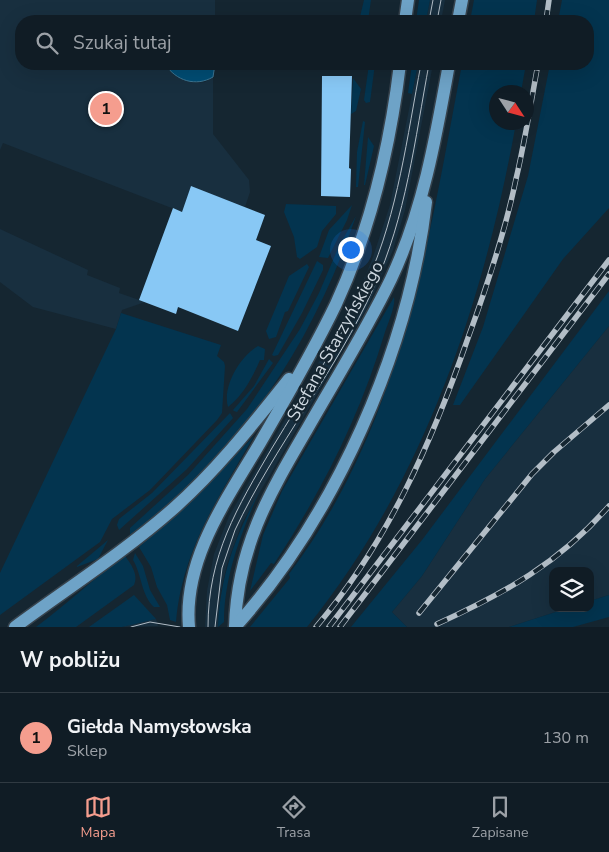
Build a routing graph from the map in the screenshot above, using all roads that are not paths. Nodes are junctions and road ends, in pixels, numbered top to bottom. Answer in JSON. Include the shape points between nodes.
{"nodes":[{"id":1,"x":408,"y":0,"type":"edge"},
{"id":2,"x":462,"y":0,"type":"edge"},
{"id":3,"x":407,"y":15,"type":"edge"},
{"id":4,"x":459,"y":15,"type":"edge"},
{"id":5,"x":399,"y":70,"type":"edge"},
{"id":6,"x":448,"y":70,"type":"edge"},
{"id":7,"x":431,"y":162,"type":"junction"},
{"id":8,"x":313,"y":349,"type":"junction"},
{"id":9,"x":15,"y":627,"type":"edge"},
{"id":10,"x":189,"y":627,"type":"edge"},
{"id":11,"x":235,"y":627,"type":"edge"}],
"edges":[{"from":1,"to":3,"type":"main road"},
{"from":2,"to":4,"type":"main road"},
{"from":5,"to":8,"type":"main road","name":"Stefana Starzyńskiego","via":[[388,146],[369,216],[347,278]]},
{"from":6,"to":7,"type":"main road","name":"Stefana Starzyńskiego"},
{"from":7,"to":11,"type":"main road","name":"Stefana Starzyńskiego","via":[[412,226],[382,298],[272,489],[253,528],[242,566]]},
{"from":7,"to":11,"type":"main road","via":[[419,249],[378,389],[338,478],[282,569]]},
{"from":8,"to":9,"type":"main road","via":[[237,444],[173,509],[132,543]]},
{"from":8,"to":10,"type":"main road","name":"Stefana Starzyńskiego","via":[[205,541],[190,585]]}]}
